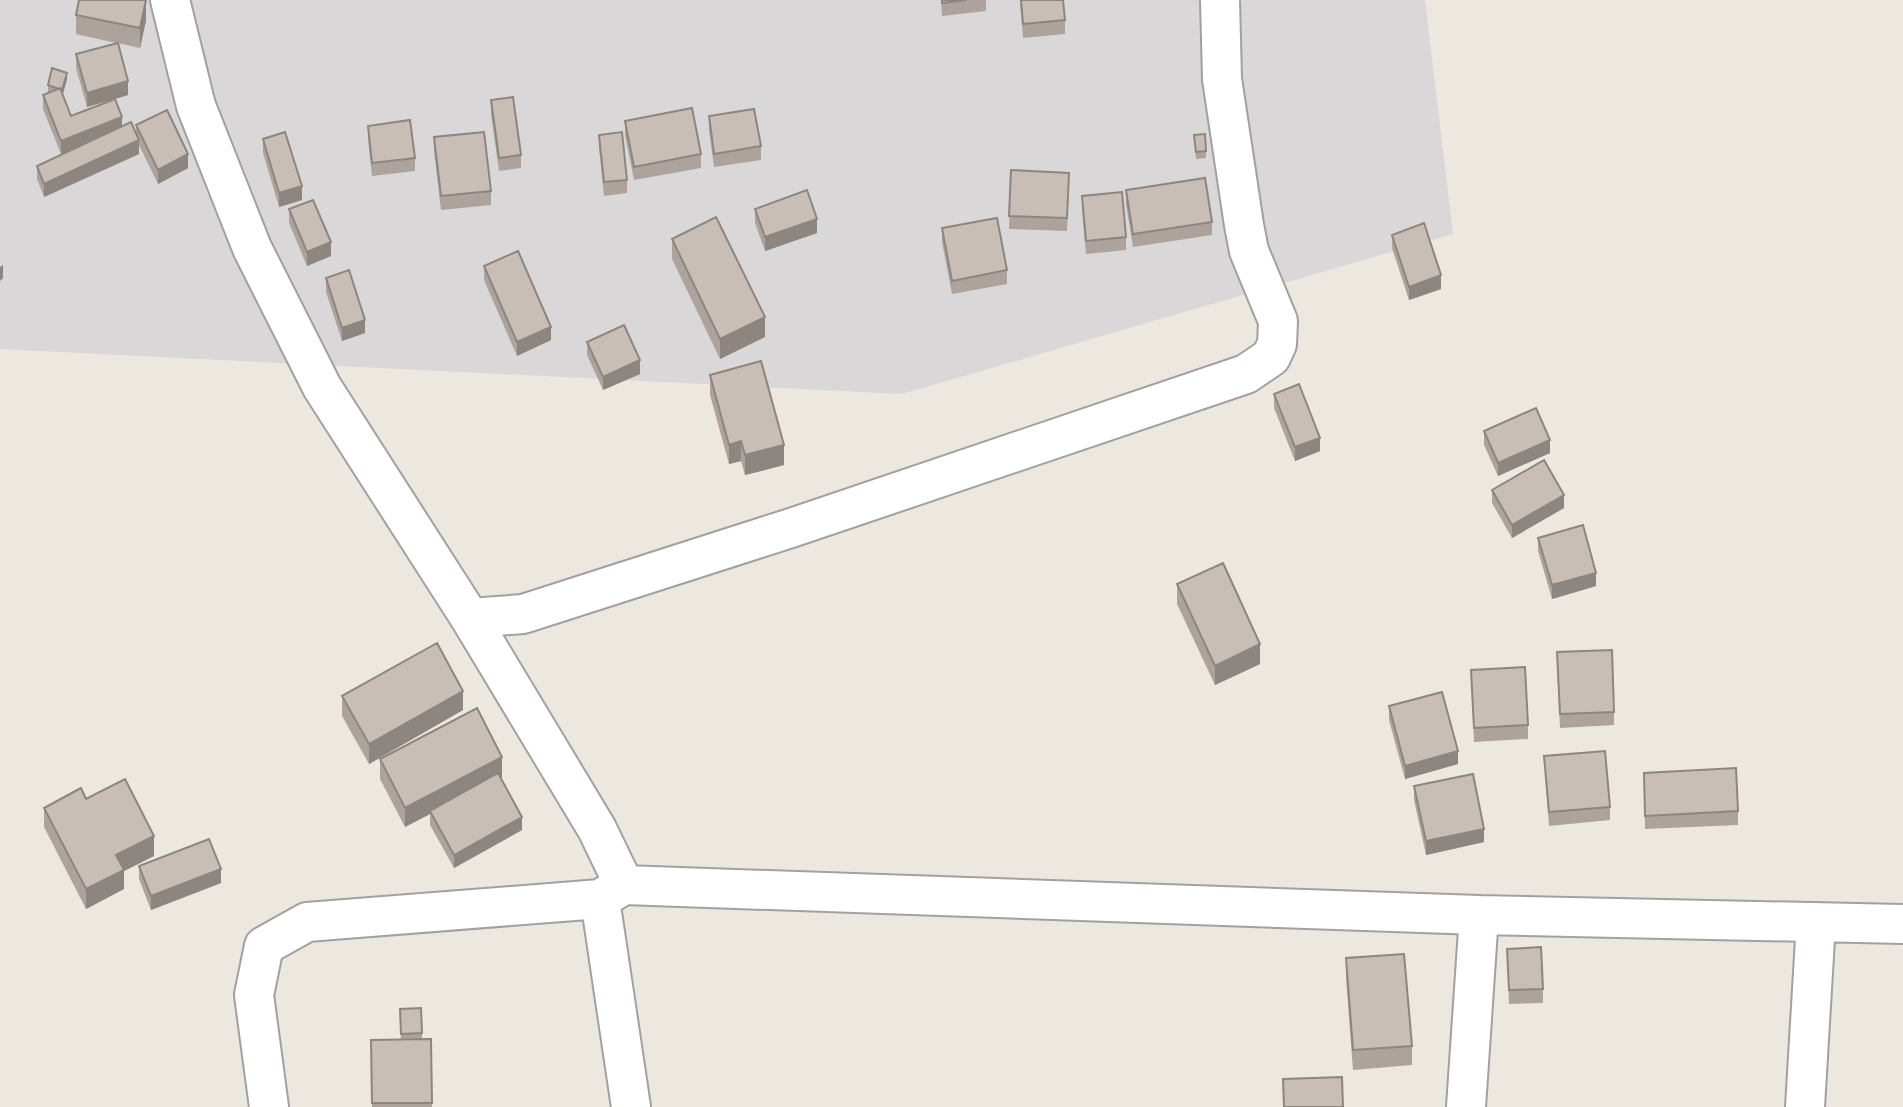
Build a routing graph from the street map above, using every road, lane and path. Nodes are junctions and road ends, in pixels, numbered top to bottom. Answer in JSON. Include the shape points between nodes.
{"nodes":[{"id":1,"x":170,"y":0,"type":"edge"},
{"id":2,"x":1220,"y":0,"type":"edge"},
{"id":3,"x":470,"y":618,"type":"junction"},
{"id":4,"x":612,"y":892,"type":"junction"},
{"id":5,"x":1479,"y":915,"type":"junction"},
{"id":6,"x":1816,"y":922,"type":"junction"},
{"id":7,"x":1903,"y":924,"type":"edge"},
{"id":8,"x":269,"y":1107,"type":"edge"},
{"id":9,"x":631,"y":1107,"type":"edge"},
{"id":10,"x":1466,"y":1107,"type":"edge"},
{"id":11,"x":1805,"y":1107,"type":"edge"}],
"edges":[{"from":1,"to":3,"type":"street","via":[[196,106],[252,248],[322,387]]},
{"from":2,"to":3,"type":"street","via":[[1222,79],[1244,225],[1249,251],[1278,321],[1271,357],[1247,374],[791,528],[523,614]]},
{"from":3,"to":4,"type":"street","via":[[597,829]]},
{"from":4,"to":5,"type":"street"},
{"from":4,"to":8,"type":"street","via":[[307,922],[264,946],[254,995]]},
{"from":4,"to":9,"type":"street"},
{"from":5,"to":6,"type":"street"},
{"from":5,"to":10,"type":"street"},
{"from":6,"to":7,"type":"street"},
{"from":6,"to":11,"type":"street"}]}
